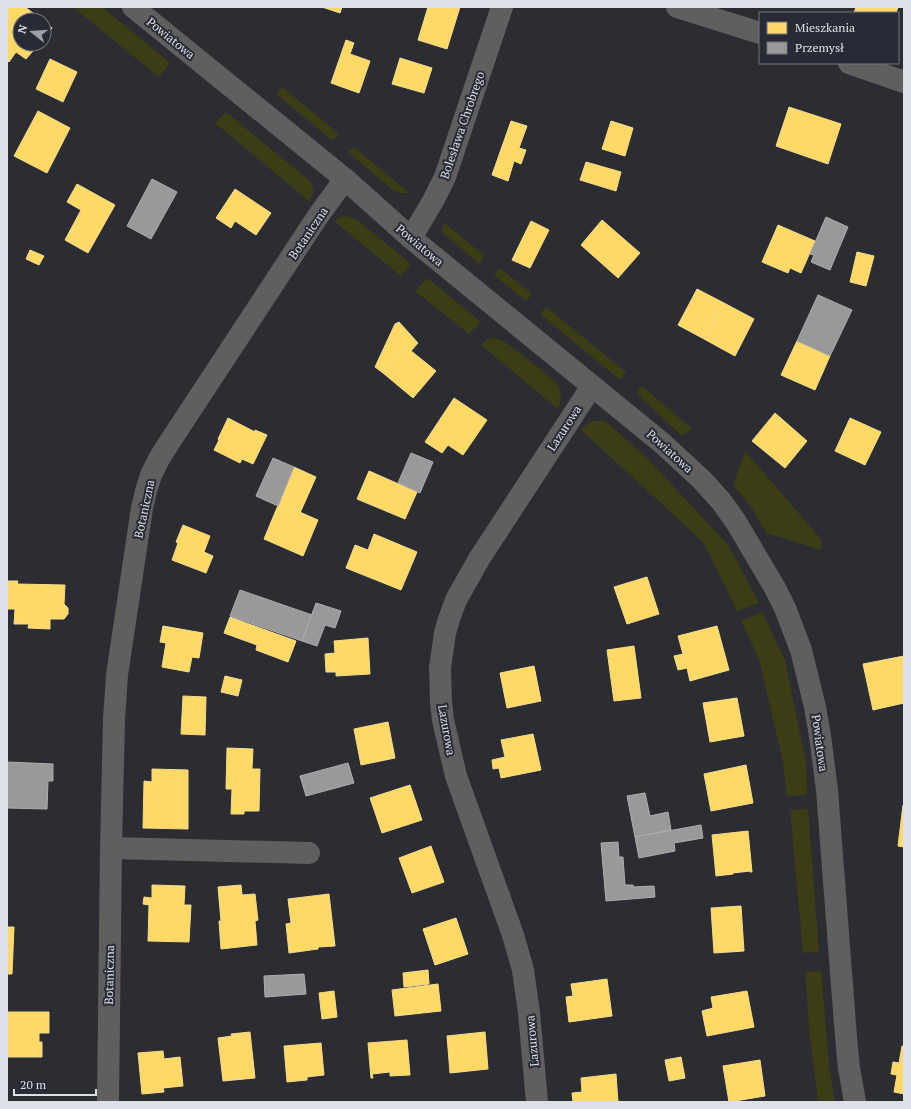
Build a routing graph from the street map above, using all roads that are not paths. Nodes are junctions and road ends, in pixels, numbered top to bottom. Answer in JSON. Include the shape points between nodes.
{"nodes":[{"id":1,"x":133,"y":7,"type":"edge"},
{"id":2,"x":502,"y":7,"type":"edge"},
{"id":3,"x":677,"y":7,"type":"edge"},
{"id":4,"x":759,"y":33,"type":"edge"},
{"id":5,"x":852,"y":64,"type":"edge"},
{"id":6,"x":904,"y":82,"type":"edge"},
{"id":7,"x":344,"y":179,"type":"junction"},
{"id":8,"x":411,"y":238,"type":"junction"},
{"id":9,"x":592,"y":386,"type":"junction"},
{"id":10,"x":111,"y":848,"type":"junction"},
{"id":11,"x":309,"y":852,"type":"dead end"},
{"id":12,"x":108,"y":1102,"type":"edge"},
{"id":13,"x":537,"y":1102,"type":"edge"},
{"id":14,"x":855,"y":1102,"type":"edge"}],
"edges":[{"from":1,"to":7,"type":"street","name":"Powiatowa"},
{"from":2,"to":8,"type":"street","name":"Bolesława Chrobrego","via":[[445,177]]},
{"from":3,"to":4,"type":"street"},
{"from":5,"to":6,"type":"street"},
{"from":7,"to":8,"type":"street","name":"Powiatowa"},
{"from":7,"to":10,"type":"street","name":"Botaniczna","via":[[167,446],[151,475],[142,508],[117,675]]},
{"from":8,"to":9,"type":"street","name":"Powiatowa"},
{"from":9,"to":13,"type":"street","name":"Lazurowa","via":[[479,559],[456,600],[445,633],[440,668],[441,702],[456,776],[523,970]]},
{"from":9,"to":14,"type":"street","name":"Powiatowa","via":[[662,442],[721,501],[775,588],[801,650],[820,736],[846,1037]]},
{"from":10,"to":11,"type":"street"},
{"from":10,"to":12,"type":"street","name":"Botaniczna"}]}
